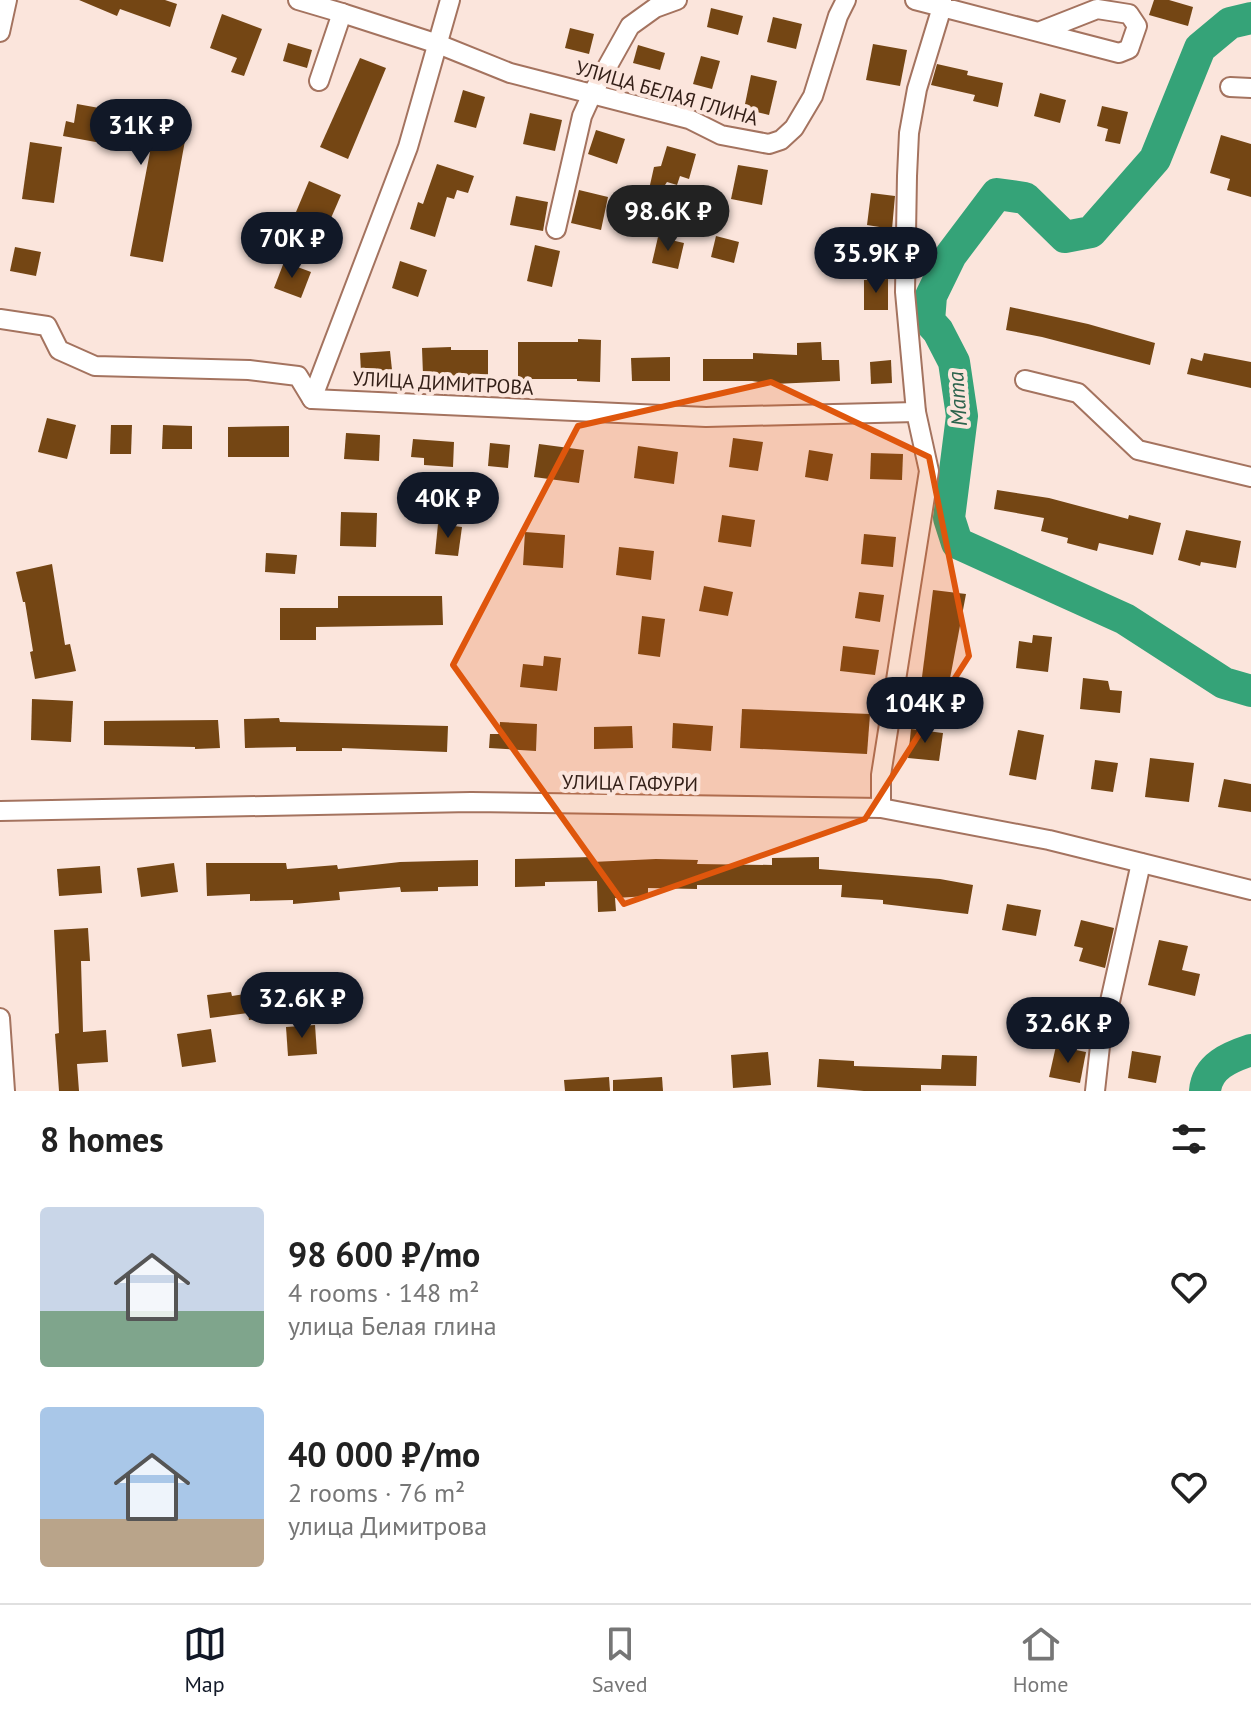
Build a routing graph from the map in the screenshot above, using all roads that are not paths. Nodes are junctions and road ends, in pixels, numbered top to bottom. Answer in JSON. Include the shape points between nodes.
{"nodes":[{"id":1,"x":7,"y":0,"type":"edge"},
{"id":2,"x":298,"y":0,"type":"edge"},
{"id":3,"x":450,"y":0,"type":"edge"},
{"id":4,"x":677,"y":0,"type":"edge"},
{"id":5,"x":846,"y":0,"type":"edge"},
{"id":6,"x":915,"y":0,"type":"edge"},
{"id":7,"x":942,"y":3,"type":"edge"},
{"id":8,"x":342,"y":13,"type":"junction"},
{"id":9,"x":1041,"y":31,"type":"dead end"},
{"id":10,"x":0,"y":32,"type":"edge"},
{"id":11,"x":438,"y":44,"type":"junction"},
{"id":12,"x":319,"y":81,"type":"dead end"},
{"id":13,"x":1230,"y":87,"type":"dead end"},
{"id":14,"x":1251,"y":88,"type":"edge"},
{"id":15,"x":592,"y":94,"type":"junction"},
{"id":16,"x":556,"y":229,"type":"dead end"},
{"id":17,"x":0,"y":319,"type":"edge"},
{"id":18,"x":1025,"y":380,"type":"dead end"},
{"id":19,"x":312,"y":399,"type":"junction"},
{"id":20,"x":916,"y":412,"type":"junction"},
{"id":21,"x":1251,"y":477,"type":"edge"},
{"id":22,"x":881,"y":808,"type":"junction"},
{"id":23,"x":0,"y":811,"type":"edge"},
{"id":24,"x":1141,"y":863,"type":"junction"},
{"id":25,"x":1251,"y":890,"type":"edge"},
{"id":26,"x":0,"y":1018,"type":"edge"},
{"id":27,"x":5,"y":1091,"type":"edge"},
{"id":28,"x":1095,"y":1091,"type":"edge"}],
"edges":[{"from":1,"to":10,"type":"street"},
{"from":2,"to":8,"type":"street","name":"УЛИЦА БЕЛАЯ ГЛИНА"},
{"from":3,"to":11,"type":"street"},
{"from":4,"to":15,"type":"street","via":[[630,26]]},
{"from":5,"to":15,"type":"street","name":"УЛИЦА БЕЛАЯ ГЛИНА","via":[[813,96],[781,140],[769,144],[721,135],[689,119]]},
{"from":6,"to":7,"type":"street"},
{"from":7,"to":9,"type":"street"},
{"from":7,"to":20,"type":"street","via":[[909,133],[905,292]]},
{"from":8,"to":11,"type":"street","name":"УЛИЦА БЕЛАЯ ГЛИНА"},
{"from":8,"to":12,"type":"street"},
{"from":11,"to":15,"type":"street","name":"УЛИЦА БЕЛАЯ ГЛИНА","via":[[510,73]]},
{"from":11,"to":19,"type":"street","via":[[408,147]]},
{"from":13,"to":14,"type":"street"},
{"from":15,"to":16,"type":"street"},
{"from":17,"to":19,"type":"street","via":[[47,326],[59,350],[95,366],[298,376]]},
{"from":18,"to":21,"type":"street","via":[[1078,393],[1138,450]]},
{"from":19,"to":20,"type":"street","name":"УЛИЦА ДИМИТРОВА","via":[[706,417]]},
{"from":20,"to":22,"type":"street","via":[[929,471],[881,775]]},
{"from":22,"to":23,"type":"street","name":"УЛИЦА ГАФУРИ","via":[[471,802]]},
{"from":22,"to":24,"type":"street","name":"УЛИЦА ГАФУРИ"},
{"from":24,"to":25,"type":"street","name":"УЛИЦА ГАФУРИ"},
{"from":24,"to":28,"type":"street"},
{"from":26,"to":27,"type":"street"}]}
